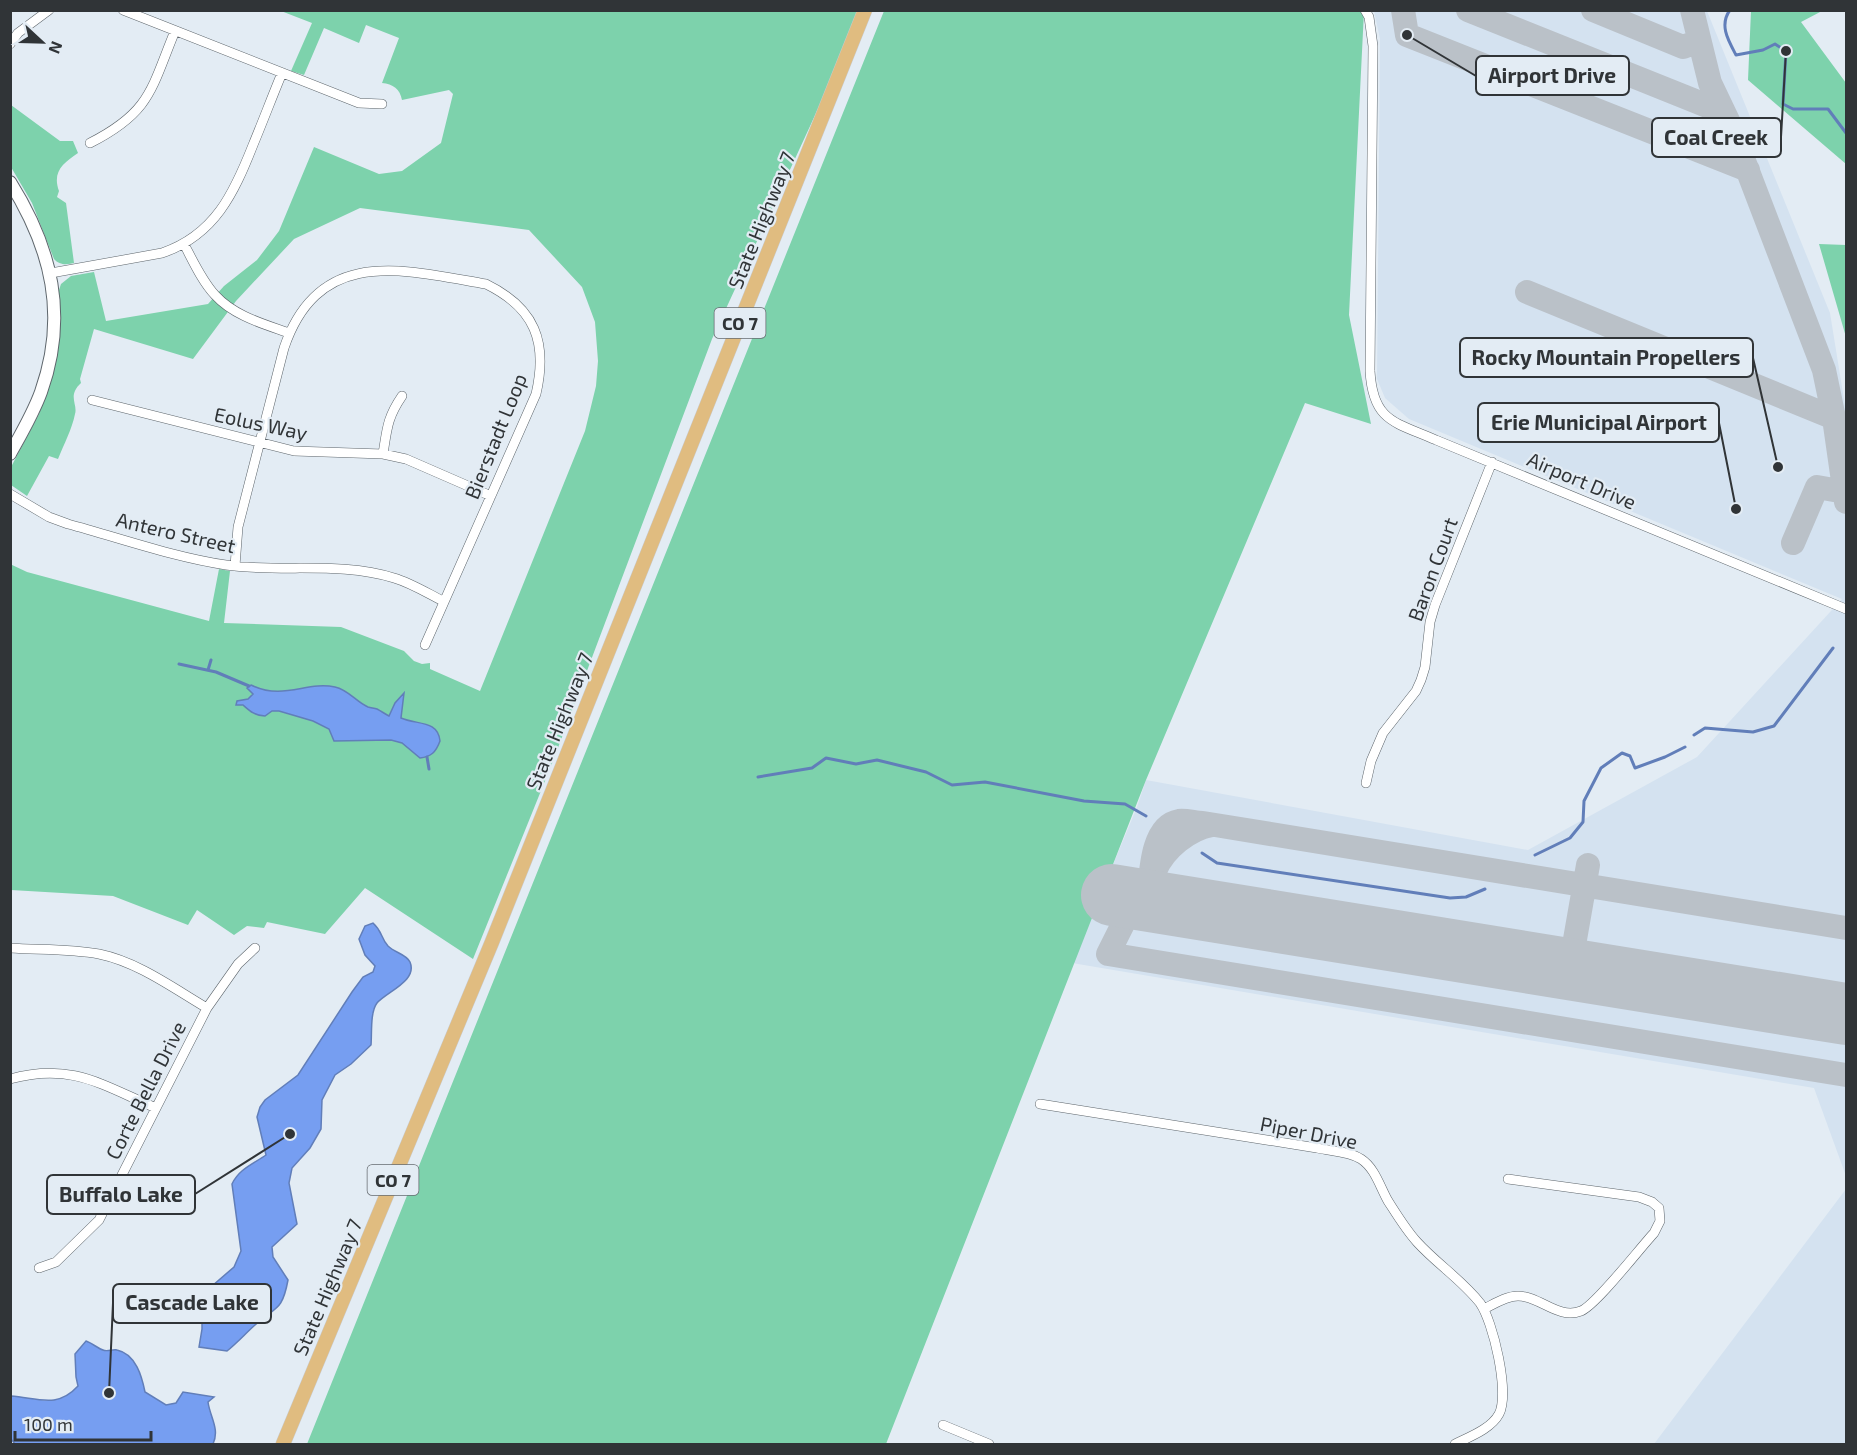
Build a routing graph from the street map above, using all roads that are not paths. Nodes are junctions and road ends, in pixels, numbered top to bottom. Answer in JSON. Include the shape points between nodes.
{"nodes":[{"id":1,"x":49,"y":10,"type":"edge"},
{"id":2,"x":123,"y":10,"type":"edge"},
{"id":3,"x":866,"y":10,"type":"edge"},
{"id":4,"x":1365,"y":10,"type":"edge"},
{"id":5,"x":175,"y":31,"type":"junction"},
{"id":6,"x":10,"y":44,"type":"edge"},
{"id":7,"x":282,"y":73,"type":"junction"},
{"id":8,"x":382,"y":104,"type":"dead end"},
{"id":9,"x":90,"y":143,"type":"dead end"},
{"id":10,"x":10,"y":182,"type":"edge"},
{"id":11,"x":183,"y":244,"type":"junction"},
{"id":12,"x":51,"y":273,"type":"junction"},
{"id":13,"x":289,"y":333,"type":"junction"},
{"id":14,"x":402,"y":396,"type":"dead end"},
{"id":15,"x":92,"y":400,"type":"dead end"},
{"id":16,"x":260,"y":443,"type":"junction"},
{"id":17,"x":10,"y":454,"type":"edge"},
{"id":18,"x":383,"y":454,"type":"junction"},
{"id":19,"x":1492,"y":462,"type":"junction"},
{"id":20,"x":10,"y":494,"type":"edge"},
{"id":21,"x":490,"y":496,"type":"junction"},
{"id":22,"x":235,"y":566,"type":"junction"},
{"id":23,"x":443,"y":601,"type":"junction"},
{"id":24,"x":1846,"y":609,"type":"edge"},
{"id":25,"x":425,"y":645,"type":"dead end"},
{"id":26,"x":1366,"y":783,"type":"dead end"},
{"id":27,"x":10,"y":948,"type":"edge"},
{"id":28,"x":255,"y":948,"type":"dead end"},
{"id":29,"x":207,"y":1008,"type":"junction"},
{"id":30,"x":10,"y":1079,"type":"edge"},
{"id":31,"x":1040,"y":1104,"type":"dead end"},
{"id":32,"x":156,"y":1108,"type":"junction"},
{"id":33,"x":1508,"y":1179,"type":"dead end"},
{"id":34,"x":39,"y":1268,"type":"dead end"},
{"id":35,"x":1484,"y":1309,"type":"junction"},
{"id":36,"x":943,"y":1425,"type":"dead end"},
{"id":37,"x":283,"y":1444,"type":"edge"},
{"id":38,"x":988,"y":1444,"type":"edge"},
{"id":39,"x":1455,"y":1444,"type":"edge"}],
"edges":[{"from":1,"to":6,"type":"street","via":[[18,33]]},
{"from":2,"to":5,"type":"street"},
{"from":3,"to":37,"type":"main road","name":"State Highway 7","number":"CO 7","via":[[492,942]]},
{"from":4,"to":19,"type":"street","name":"Airport Drive","via":[[1373,46],[1370,371],[1374,401],[1392,421]]},
{"from":5,"to":7,"type":"street"},
{"from":5,"to":9,"type":"street","via":[[142,106]]},
{"from":7,"to":8,"type":"street","via":[[359,103]]},
{"from":7,"to":11,"type":"street","via":[[239,183],[210,223]]},
{"from":10,"to":12,"type":"street","via":[[41,239]]},
{"from":11,"to":12,"type":"street","via":[[150,256]]},
{"from":11,"to":13,"type":"street","via":[[208,287],[224,303]]},
{"from":12,"to":17,"type":"street","via":[[55,323],[52,351],[41,392]]},
{"from":13,"to":16,"type":"street","name":"Bierstadt Loop"},
{"from":13,"to":21,"type":"street","name":"Bierstadt Loop","via":[[305,306],[323,290],[367,272],[409,272],[486,284],[502,291],[529,318],[540,347],[542,370],[536,394]]},
{"from":14,"to":18,"type":"street","via":[[388,420]]},
{"from":15,"to":16,"type":"street","name":"Eolus Way"},
{"from":16,"to":18,"type":"street","name":"Eolus Way","via":[[294,451]]},
{"from":16,"to":22,"type":"street","name":"Bierstadt Loop","via":[[238,527]]},
{"from":18,"to":21,"type":"street","name":"Eolus Way","via":[[424,466]]},
{"from":19,"to":24,"type":"street","name":"Airport Drive"},
{"from":19,"to":26,"type":"street","name":"Baron Court","via":[[1435,605],[1421,681],[1383,733]]},
{"from":20,"to":22,"type":"street","name":"Antero Street","via":[[68,524]]},
{"from":21,"to":23,"type":"street","name":"Bierstadt Loop"},
{"from":22,"to":23,"type":"street","name":"Antero Street","via":[[377,573]]},
{"from":23,"to":25,"type":"street","name":"Bierstadt Loop"},
{"from":27,"to":29,"type":"street","via":[[82,952],[116,959],[154,976]]},
{"from":28,"to":29,"type":"street","name":"Corte Bella Drive","via":[[238,964]]},
{"from":29,"to":32,"type":"street","name":"Corte Bella Drive"},
{"from":30,"to":32,"type":"street","via":[[37,1073],[70,1074],[96,1080]]},
{"from":31,"to":35,"type":"street","name":"Piper Drive","via":[[1358,1157],[1369,1167],[1418,1243]]},
{"from":32,"to":34,"type":"street","name":"Corte Bella Drive","via":[[99,1220],[56,1262]]},
{"from":33,"to":35,"type":"street","via":[[1639,1197],[1659,1208],[1660,1221],[1654,1233],[1581,1311],[1566,1313],[1519,1296]]},
{"from":35,"to":39,"type":"street","name":"Piper Drive","via":[[1500,1368],[1503,1404],[1495,1419]]},
{"from":36,"to":38,"type":"street"}]}
